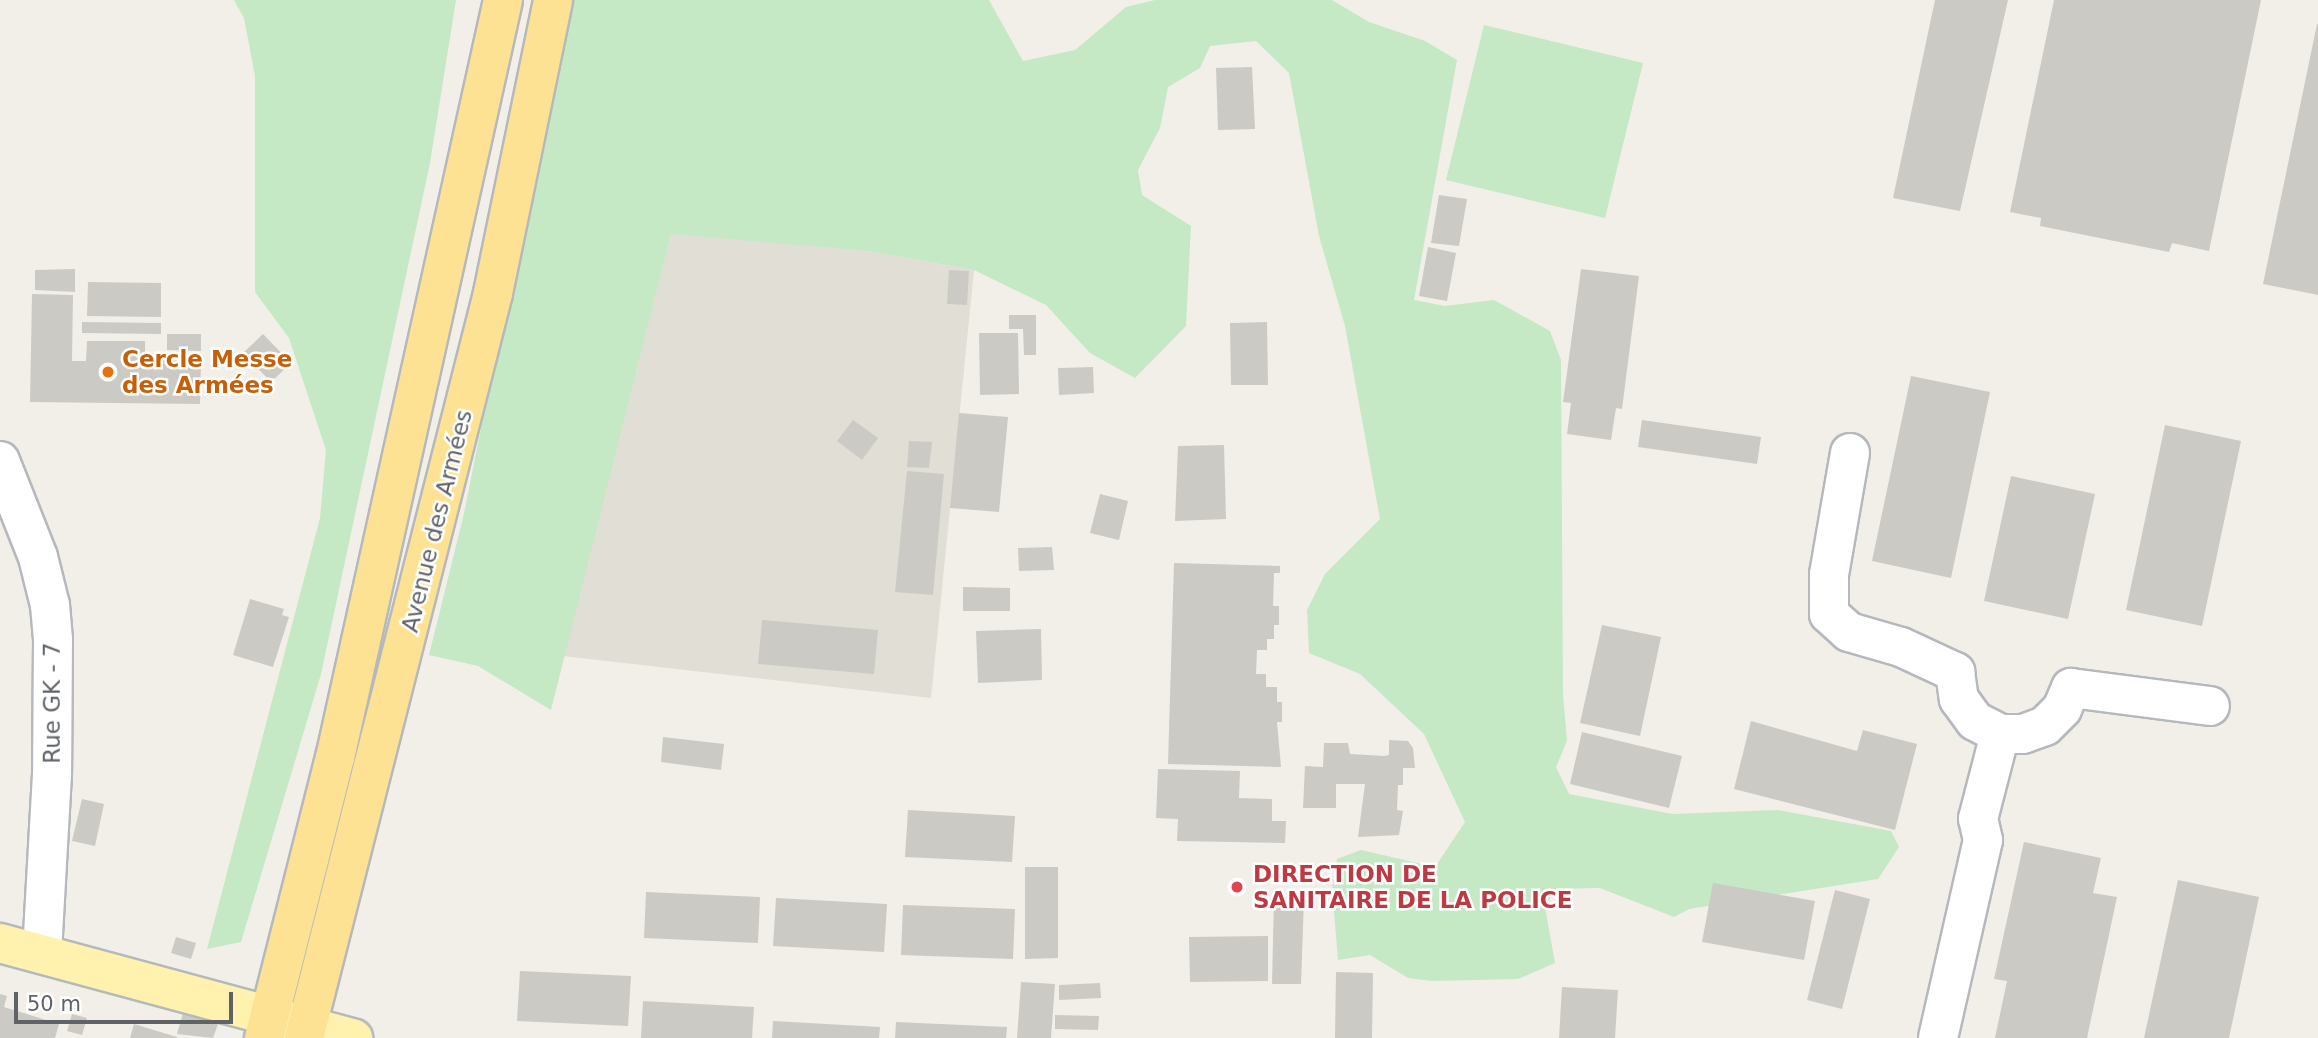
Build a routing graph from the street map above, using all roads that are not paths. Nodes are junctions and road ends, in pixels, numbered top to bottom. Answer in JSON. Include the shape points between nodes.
{"nodes":[{"id":1,"x":503,"y":0,"type":"edge"},
{"id":2,"x":553,"y":0,"type":"edge"},
{"id":3,"x":1850,"y":453,"type":"dead end"},
{"id":4,"x":0,"y":461,"type":"edge"},
{"id":5,"x":2210,"y":706,"type":"dead end"},
{"id":6,"x":2000,"y":734,"type":"junction"},
{"id":7,"x":0,"y":943,"type":"edge"},
{"id":8,"x":42,"y":954,"type":"junction"},
{"id":9,"x":266,"y":1026,"type":"edge"},
{"id":10,"x":305,"y":1032,"type":"edge"},
{"id":11,"x":354,"y":1038,"type":"edge"},
{"id":12,"x":1938,"y":1038,"type":"edge"}],
"edges":[{"from":1,"to":9,"type":"highway","name":"Avenue des Armées","via":[[338,744]]},
{"from":2,"to":10,"type":"highway","name":"Avenue des Armées","via":[[493,293]]},
{"from":3,"to":6,"type":"street","via":[[1829,573],[1829,614],[1849,632],[1901,647],[1955,672],[1959,699],[1975,721]]},
{"from":4,"to":8,"type":"street","name":"Rue GK - 7","via":[[37,557],[51,617],[52,774]]},
{"from":5,"to":6,"type":"street","via":[[2071,688],[2062,709],[2045,726],[2023,734]]},
{"from":6,"to":12,"type":"street","via":[[1978,819],[1983,840]]},
{"from":7,"to":8,"type":"main road"},
{"from":8,"to":9,"type":"main road"},
{"from":9,"to":10,"type":"main road"},
{"from":10,"to":11,"type":"main road"}]}
